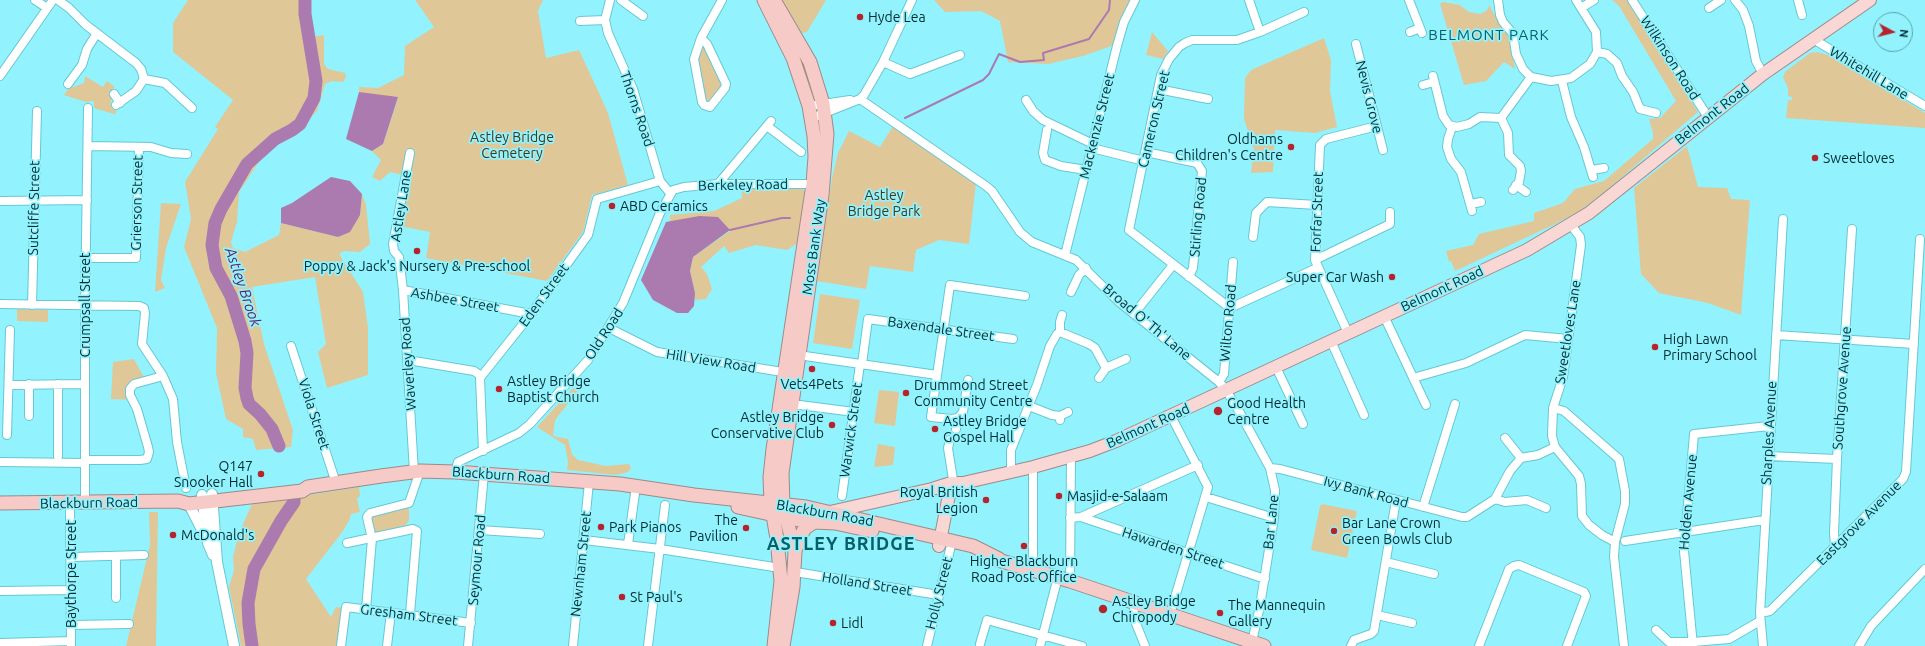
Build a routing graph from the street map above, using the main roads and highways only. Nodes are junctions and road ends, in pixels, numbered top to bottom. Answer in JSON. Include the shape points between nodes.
{"nodes":[{"id":1,"x":764,"y":0,"type":"edge"},
{"id":2,"x":774,"y":0,"type":"edge"},
{"id":3,"x":1870,"y":0,"type":"edge"},
{"id":4,"x":790,"y":373,"type":"junction"},
{"id":5,"x":770,"y":477,"type":"junction"},
{"id":6,"x":954,"y":487,"type":"junction"},
{"id":7,"x":694,"y":496,"type":"junction"},
{"id":8,"x":740,"y":501,"type":"junction"},
{"id":9,"x":0,"y":503,"type":"edge"},
{"id":10,"x":780,"y":510,"type":"junction"},
{"id":11,"x":833,"y":517,"type":"junction"},
{"id":12,"x":814,"y":522,"type":"junction"},
{"id":13,"x":946,"y":543,"type":"junction"},
{"id":14,"x":795,"y":552,"type":"junction"},
{"id":15,"x":1261,"y":645,"type":"edge"},
{"id":16,"x":774,"y":646,"type":"edge"},
{"id":17,"x":783,"y":646,"type":"edge"}],
"edges":[{"from":1,"to":4,"type":"highway","name":"Moss Bank Way","via":[[793,58],[811,112],[815,157]]},
{"from":2,"to":4,"type":"highway","name":"Moss Bank Way","via":[[810,62],[824,109],[827,134],[822,195],[798,355]]},
{"from":3,"to":6,"type":"main road","name":"Belmont Road","via":[[1763,74],[1610,197],[1571,225],[1527,250],[1276,367],[1223,386],[1171,416],[1116,441],[1033,467]]},
{"from":4,"to":5,"type":"highway","name":"Moss Bank Way"},
{"from":4,"to":10,"type":"highway","name":"Moss Bank Way","via":[[792,404],[782,473]]},
{"from":5,"to":8,"type":"highway","via":[[760,493]]},
{"from":5,"to":10,"type":"highway","name":"Moss Bank Way"},
{"from":6,"to":11,"type":"main road","via":[[945,490],[938,488]]},
{"from":6,"to":13,"type":"main road"},
{"from":7,"to":8,"type":"highway","name":"Blackburn Road"},
{"from":7,"to":9,"type":"highway","name":"Blackburn Road","via":[[636,486],[590,482],[455,472],[417,472],[336,482],[308,487],[302,491],[207,499],[184,497],[184,502]]},
{"from":7,"to":10,"type":"highway","name":"Blackburn Road"},
{"from":8,"to":10,"type":"highway","name":"Blackburn Road"},
{"from":10,"to":11,"type":"highway","name":"Blackburn Road"},
{"from":10,"to":12,"type":"highway","name":"Blackburn Road"},
{"from":10,"to":14,"type":"highway"},
{"from":10,"to":16,"type":"highway","via":[[780,587]]},
{"from":11,"to":12,"type":"highway","name":"Blackburn Road"},
{"from":11,"to":13,"type":"highway","name":"Blackburn Road"},
{"from":12,"to":14,"type":"highway","via":[[805,528]]},
{"from":13,"to":15,"type":"highway","name":"Blackburn Road","via":[[979,556],[1033,569]]},
{"from":14,"to":17,"type":"highway","via":[[795,572]]}]}
